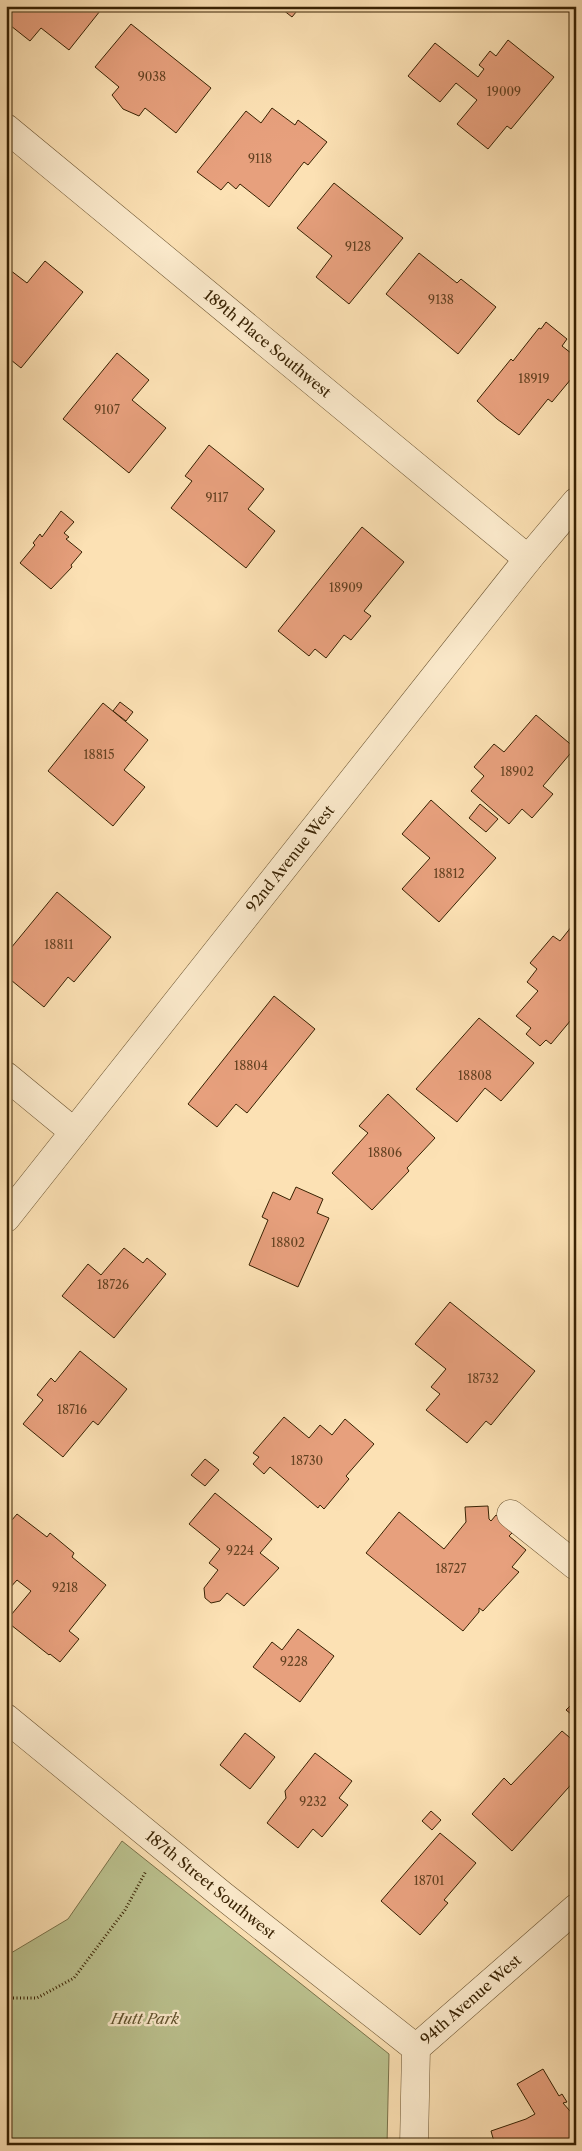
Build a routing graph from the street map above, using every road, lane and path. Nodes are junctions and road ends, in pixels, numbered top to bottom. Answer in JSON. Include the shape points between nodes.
{"nodes":[{"id":1,"x":6,"y":128,"type":"edge"},
{"id":2,"x":576,"y":502,"type":"edge"},
{"id":3,"x":528,"y":559,"type":"junction"},
{"id":4,"x":6,"y":1076,"type":"edge"},
{"id":5,"x":74,"y":1132,"type":"junction"},
{"id":6,"x":6,"y":1218,"type":"edge"},
{"id":7,"x":512,"y":1514,"type":"dead end"},
{"id":8,"x":576,"y":1566,"type":"edge"},
{"id":9,"x":6,"y":1718,"type":"edge"},
{"id":10,"x":161,"y":1844,"type":"junction"},
{"id":11,"x":576,"y":1908,"type":"edge"},
{"id":12,"x":6,"y":1998,"type":"edge"},
{"id":13,"x":416,"y":2048,"type":"junction"},
{"id":14,"x":414,"y":2145,"type":"edge"}],
"edges":[{"from":1,"to":3,"type":"street","name":"189th Place Southwest"},
{"from":2,"to":3,"type":"street","name":"92nd Avenue West"},
{"from":3,"to":5,"type":"street","name":"92nd Avenue West"},
{"from":4,"to":5,"type":"street"},
{"from":5,"to":6,"type":"street","name":"92nd Avenue West"},
{"from":7,"to":8,"type":"street"},
{"from":9,"to":10,"type":"street","name":"187th Street Southwest"},
{"from":10,"to":12,"type":"path","via":[[125,1910],[74,1978],[37,1998]]},
{"from":10,"to":13,"type":"street","name":"187th Street Southwest"},
{"from":11,"to":13,"type":"street","name":"94th Avenue West"},
{"from":13,"to":14,"type":"street","name":"94th Avenue West"}]}
